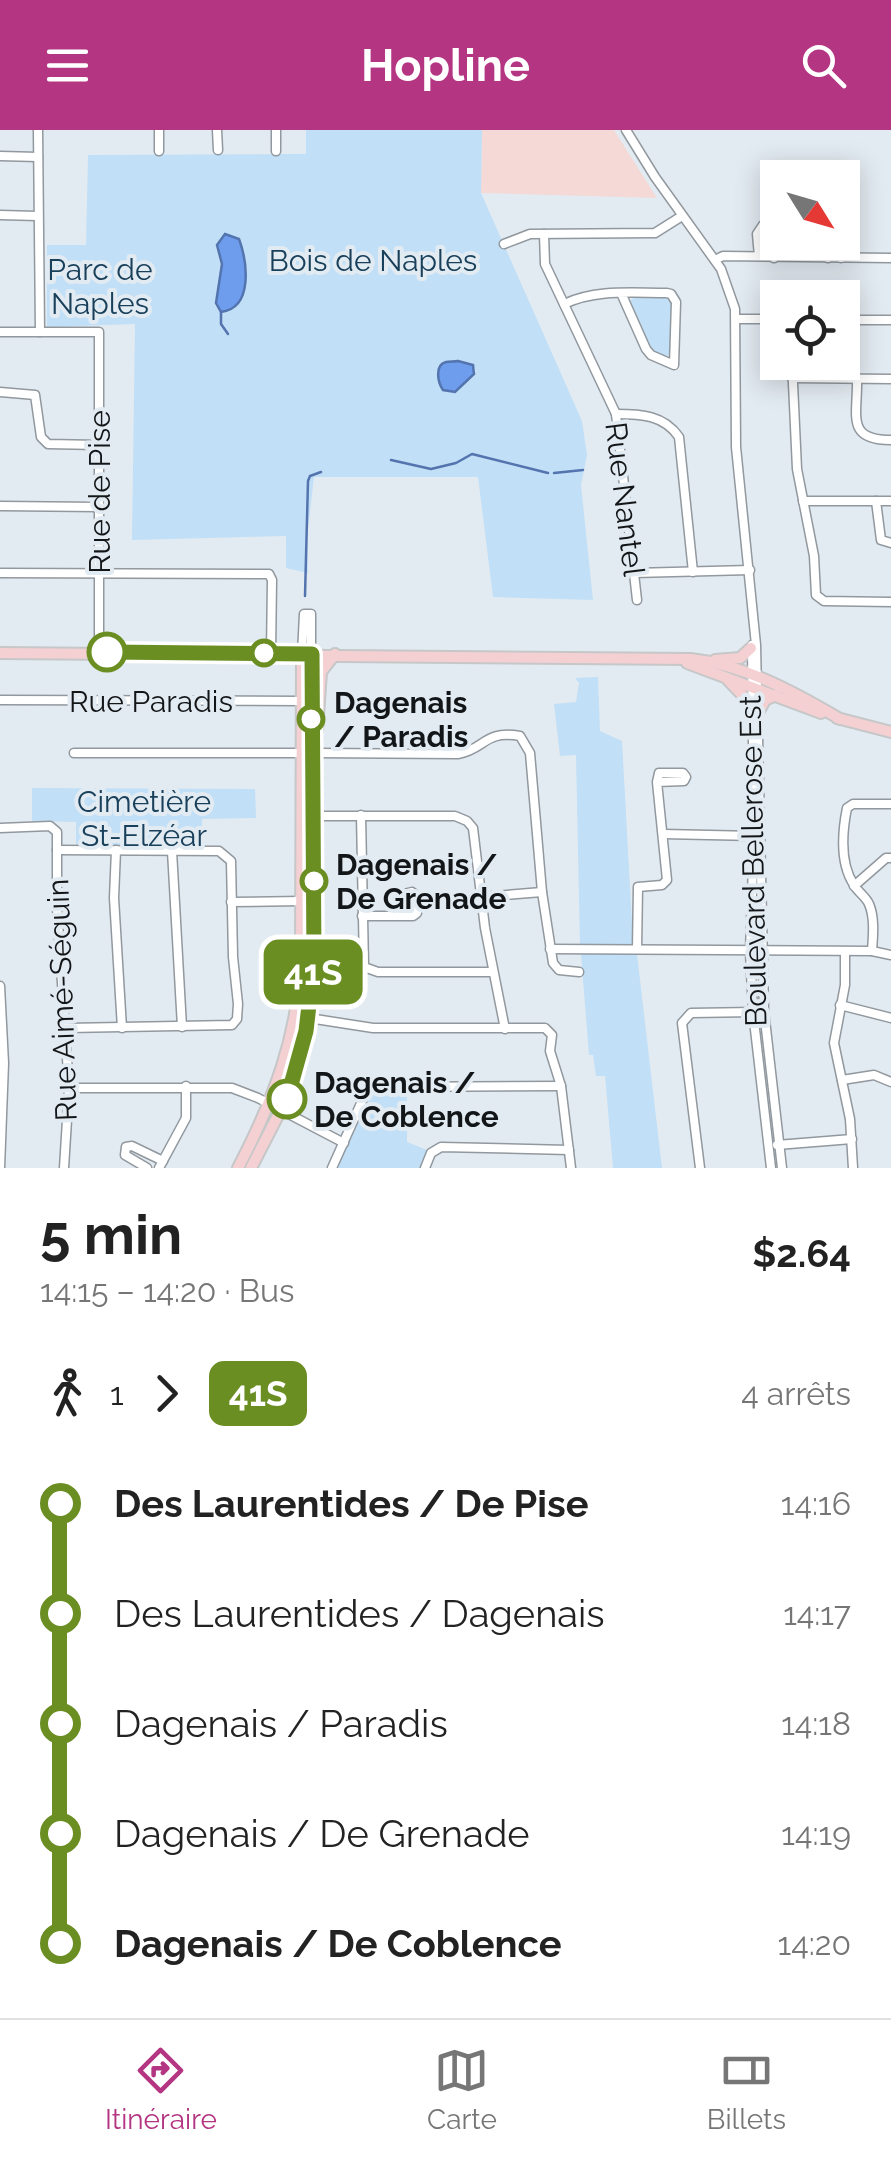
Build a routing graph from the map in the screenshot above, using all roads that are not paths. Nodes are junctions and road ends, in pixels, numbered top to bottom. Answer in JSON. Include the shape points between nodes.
{"nodes":[{"id":1,"x":38,"y":130,"type":"edge"},
{"id":2,"x":159,"y":130,"type":"edge"},
{"id":3,"x":218,"y":130,"type":"edge"},
{"id":4,"x":276,"y":130,"type":"edge"},
{"id":5,"x":626,"y":130,"type":"edge"},
{"id":6,"x":218,"y":150,"type":"dead end"},
{"id":7,"x":160,"y":151,"type":"dead end"},
{"id":8,"x":276,"y":151,"type":"dead end"},
{"id":9,"x":0,"y":156,"type":"edge"},
{"id":10,"x":38,"y":157,"type":"junction"},
{"id":11,"x":0,"y":215,"type":"edge"},
{"id":12,"x":38,"y":216,"type":"junction"},
{"id":13,"x":682,"y":216,"type":"junction"},
{"id":14,"x":760,"y":230,"type":"edge"},
{"id":15,"x":544,"y":234,"type":"junction"},
{"id":16,"x":504,"y":244,"type":"dead end"},
{"id":17,"x":759,"y":256,"type":"joint"},
{"id":18,"x":860,"y":258,"type":"edge"},
{"id":19,"x":891,"y":258,"type":"edge"},
{"id":20,"x":716,"y":260,"type":"junction"},
{"id":21,"x":621,"y":293,"type":"junction"},
{"id":22,"x":564,"y":304,"type":"junction"},
{"id":23,"x":736,"y":319,"type":"junction"},
{"id":24,"x":760,"y":319,"type":"edge"},
{"id":25,"x":860,"y":320,"type":"edge"},
{"id":26,"x":891,"y":320,"type":"edge"},
{"id":27,"x":0,"y":332,"type":"edge"},
{"id":28,"x":40,"y":332,"type":"junction"},
{"id":29,"x":860,"y":378,"type":"edge"},
{"id":30,"x":891,"y":378,"type":"edge"},
{"id":31,"x":792,"y":380,"type":"edge"},
{"id":32,"x":856,"y":380,"type":"edge"},
{"id":33,"x":0,"y":392,"type":"edge"},
{"id":34,"x":616,"y":414,"type":"junction"},
{"id":35,"x":891,"y":440,"type":"edge"},
{"id":36,"x":99,"y":444,"type":"junction"},
{"id":37,"x":803,"y":500,"type":"junction"},
{"id":38,"x":876,"y":501,"type":"junction"},
{"id":39,"x":891,"y":502,"type":"edge"},
{"id":40,"x":0,"y":506,"type":"edge"},
{"id":41,"x":99,"y":507,"type":"junction"},
{"id":42,"x":891,"y":543,"type":"edge"},
{"id":43,"x":750,"y":570,"type":"junction"},
{"id":44,"x":634,"y":572,"type":"junction"},
{"id":45,"x":693,"y":572,"type":"junction"},
{"id":46,"x":0,"y":573,"type":"edge"},
{"id":47,"x":99,"y":573,"type":"junction"},
{"id":48,"x":637,"y":600,"type":"dead end"},
{"id":49,"x":891,"y":602,"type":"edge"},
{"id":50,"x":308,"y":614,"type":"dead end"},
{"id":51,"x":754,"y":631,"type":"junction"},
{"id":52,"x":752,"y":648,"type":"junction"},
{"id":53,"x":99,"y":652,"type":"junction"},
{"id":54,"x":0,"y":653,"type":"edge"},
{"id":55,"x":275,"y":653,"type":"junction"},
{"id":56,"x":307,"y":654,"type":"junction"},
{"id":57,"x":335,"y":654,"type":"junction"},
{"id":58,"x":662,"y":658,"type":"junction"},
{"id":59,"x":709,"y":661,"type":"junction"},
{"id":60,"x":719,"y":673,"type":"junction"},
{"id":61,"x":302,"y":676,"type":"junction"},
{"id":62,"x":754,"y":680,"type":"junction"},
{"id":63,"x":776,"y":694,"type":"junction"},
{"id":64,"x":0,"y":700,"type":"edge"},
{"id":65,"x":302,"y":701,"type":"junction"},
{"id":66,"x":755,"y":707,"type":"junction"},
{"id":67,"x":840,"y":719,"type":"junction"},
{"id":68,"x":891,"y":732,"type":"edge"},
{"id":69,"x":310,"y":751,"type":"junction"},
{"id":70,"x":74,"y":753,"type":"dead end"},
{"id":71,"x":657,"y":782,"type":"dead end"},
{"id":72,"x":891,"y":804,"type":"edge"},
{"id":73,"x":308,"y":815,"type":"junction"},
{"id":74,"x":361,"y":815,"type":"junction"},
{"id":75,"x":0,"y":828,"type":"edge"},
{"id":76,"x":664,"y":834,"type":"junction"},
{"id":77,"x":757,"y":836,"type":"junction"},
{"id":78,"x":57,"y":850,"type":"junction"},
{"id":79,"x":116,"y":850,"type":"junction"},
{"id":80,"x":172,"y":850,"type":"junction"},
{"id":81,"x":891,"y":858,"type":"edge"},
{"id":82,"x":854,"y":886,"type":"junction"},
{"id":83,"x":542,"y":892,"type":"junction"},
{"id":84,"x":482,"y":897,"type":"junction"},
{"id":85,"x":302,"y":901,"type":"junction"},
{"id":86,"x":231,"y":902,"type":"junction"},
{"id":87,"x":362,"y":916,"type":"junction"},
{"id":88,"x":398,"y":916,"type":"dead end"},
{"id":89,"x":550,"y":949,"type":"junction"},
{"id":90,"x":637,"y":950,"type":"junction"},
{"id":91,"x":761,"y":950,"type":"junction"},
{"id":92,"x":750,"y":951,"type":"junction"},
{"id":93,"x":872,"y":951,"type":"junction"},
{"id":94,"x":844,"y":952,"type":"junction"},
{"id":95,"x":891,"y":955,"type":"edge"},
{"id":96,"x":493,"y":972,"type":"junction"},
{"id":97,"x":579,"y":972,"type":"dead end"},
{"id":98,"x":0,"y":986,"type":"edge"},
{"id":99,"x":840,"y":1005,"type":"junction"},
{"id":100,"x":753,"y":1012,"type":"junction"},
{"id":101,"x":764,"y":1012,"type":"junction"},
{"id":102,"x":302,"y":1017,"type":"junction"},
{"id":103,"x":891,"y":1018,"type":"edge"},
{"id":104,"x":182,"y":1027,"type":"junction"},
{"id":105,"x":66,"y":1028,"type":"junction"},
{"id":106,"x":122,"y":1028,"type":"junction"},
{"id":107,"x":505,"y":1029,"type":"junction"},
{"id":108,"x":2,"y":1051,"type":"edge"},
{"id":109,"x":2,"y":1063,"type":"edge"},
{"id":110,"x":842,"y":1080,"type":"junction"},
{"id":111,"x":891,"y":1082,"type":"edge"},
{"id":112,"x":186,"y":1086,"type":"junction"},
{"id":113,"x":561,"y":1086,"type":"junction"},
{"id":114,"x":69,"y":1088,"type":"junction"},
{"id":115,"x":1,"y":1091,"type":"edge"},
{"id":116,"x":270,"y":1104,"type":"junction"},
{"id":117,"x":282,"y":1110,"type":"junction"},
{"id":118,"x":852,"y":1139,"type":"junction"},
{"id":119,"x":344,"y":1143,"type":"junction"},
{"id":120,"x":774,"y":1146,"type":"junction"},
{"id":121,"x":1,"y":1150,"type":"edge"},
{"id":122,"x":569,"y":1150,"type":"junction"},
{"id":123,"x":161,"y":1164,"type":"edge"},
{"id":124,"x":0,"y":1168,"type":"edge"},
{"id":125,"x":64,"y":1168,"type":"edge"},
{"id":126,"x":147,"y":1168,"type":"edge"},
{"id":127,"x":238,"y":1168,"type":"edge"},
{"id":128,"x":252,"y":1168,"type":"edge"},
{"id":129,"x":332,"y":1168,"type":"edge"},
{"id":130,"x":425,"y":1168,"type":"edge"},
{"id":131,"x":571,"y":1168,"type":"edge"},
{"id":132,"x":700,"y":1168,"type":"edge"},
{"id":133,"x":771,"y":1168,"type":"edge"},
{"id":134,"x":782,"y":1168,"type":"edge"},
{"id":135,"x":852,"y":1168,"type":"edge"}],
"edges":[{"from":1,"to":10,"type":"street"},
{"from":2,"to":7,"type":"street"},
{"from":3,"to":6,"type":"street"},
{"from":4,"to":8,"type":"street"},
{"from":5,"to":13,"type":"street"},
{"from":9,"to":10,"type":"street"},
{"from":10,"to":12,"type":"street"},
{"from":11,"to":12,"type":"street"},
{"from":12,"to":28,"type":"street"},
{"from":13,"to":15,"type":"street","via":[[652,234]]},
{"from":13,"to":20,"type":"street"},
{"from":14,"to":17,"type":"street"},
{"from":15,"to":16,"type":"street"},
{"from":15,"to":22,"type":"street","name":"Rue Nantel","via":[[545,264]]},
{"from":17,"to":20,"type":"street"},
{"from":18,"to":19,"type":"street"},
{"from":20,"to":23,"type":"street"},
{"from":21,"to":21,"type":"street","via":[[674,297],[674,366],[651,356]]},
{"from":21,"to":22,"type":"street","via":[[586,294]]},
{"from":22,"to":34,"type":"street","name":"Rue Nantel"},
{"from":23,"to":24,"type":"street"},
{"from":23,"to":43,"type":"street","via":[[736,447]]},
{"from":25,"to":26,"type":"street"},
{"from":27,"to":28,"type":"street"},
{"from":28,"to":36,"type":"street","name":"Rue de Pise","via":[[99,332]]},
{"from":29,"to":30,"type":"street"},
{"from":31,"to":37,"type":"street"},
{"from":32,"to":35,"type":"street","via":[[858,429],[872,440]]},
{"from":33,"to":36,"type":"street","via":[[35,395],[48,444]]},
{"from":34,"to":44,"type":"street","name":"Rue Nantel"},
{"from":34,"to":45,"type":"street","via":[[641,413],[672,426],[679,437]]},
{"from":36,"to":41,"type":"street","name":"Rue de Pise"},
{"from":37,"to":38,"type":"street"},
{"from":37,"to":49,"type":"street","via":[[818,598]]},
{"from":38,"to":39,"type":"street"},
{"from":38,"to":42,"type":"street","via":[[880,540]]},
{"from":40,"to":41,"type":"street"},
{"from":41,"to":47,"type":"street","name":"Rue de Pise"},
{"from":43,"to":45,"type":"street"},
{"from":43,"to":51,"type":"street"},
{"from":44,"to":45,"type":"street"},
{"from":44,"to":48,"type":"street","name":"Rue Nantel"},
{"from":46,"to":47,"type":"street"},
{"from":47,"to":53,"type":"street","name":"Rue de Pise"},
{"from":47,"to":55,"type":"street","via":[[270,575]]},
{"from":50,"to":56,"type":"street"},
{"from":51,"to":52,"type":"street"},
{"from":51,"to":62,"type":"street"},
{"from":52,"to":59,"type":"main road","via":[[737,659]]},
{"from":52,"to":62,"type":"street"},
{"from":53,"to":54,"type":"main road"},
{"from":53,"to":55,"type":"main road"},
{"from":55,"to":56,"type":"main road"},
{"from":55,"to":61,"type":"main road"},
{"from":56,"to":57,"type":"main road"},
{"from":56,"to":61,"type":"main road"},
{"from":56,"to":69,"type":"main road"},
{"from":57,"to":58,"type":"main road"},
{"from":57,"to":69,"type":"main road","via":[[321,672]]},
{"from":58,"to":59,"type":"main road"},
{"from":58,"to":60,"type":"main road"},
{"from":59,"to":62,"type":"main road"},
{"from":60,"to":62,"type":"main road"},
{"from":60,"to":66,"type":"main road"},
{"from":61,"to":65,"type":"main road"},
{"from":62,"to":63,"type":"main road"},
{"from":62,"to":66,"type":"street","name":"Boulevard Bellerose Est"},
{"from":62,"to":67,"type":"main road"},
{"from":63,"to":66,"type":"main road"},
{"from":63,"to":67,"type":"main road"},
{"from":64,"to":65,"type":"street","name":"Rue Paradis"},
{"from":65,"to":69,"type":"main road"},
{"from":66,"to":77,"type":"street","name":"Boulevard Bellerose Est"},
{"from":67,"to":68,"type":"main road"},
{"from":69,"to":70,"type":"street"},
{"from":69,"to":73,"type":"main road"},
{"from":69,"to":83,"type":"street","via":[[458,754],[492,736],[520,736],[530,753]]},
{"from":71,"to":76,"type":"street"},
{"from":72,"to":82,"type":"street","via":[[847,808],[844,861]]},
{"from":73,"to":74,"type":"street"},
{"from":73,"to":85,"type":"main road"},
{"from":73,"to":102,"type":"main road","via":[[314,962]]},
{"from":74,"to":84,"type":"street","via":[[467,821]]},
{"from":74,"to":87,"type":"street"},
{"from":75,"to":78,"type":"street","name":"Rue Aimé-Séguin","via":[[55,828]]},
{"from":76,"to":77,"type":"street"},
{"from":76,"to":90,"type":"street","via":[[667,880],[638,887]]},
{"from":77,"to":91,"type":"street","name":"Boulevard Bellerose Est"},
{"from":77,"to":92,"type":"street","name":"Boulevard Bellerose Est"},
{"from":78,"to":79,"type":"street"},
{"from":78,"to":105,"type":"street","name":"Rue Aimé-Séguin"},
{"from":79,"to":80,"type":"street"},
{"from":79,"to":106,"type":"street"},
{"from":80,"to":86,"type":"street","via":[[230,856]]},
{"from":80,"to":104,"type":"street"},
{"from":81,"to":82,"type":"street"},
{"from":82,"to":93,"type":"street","via":[[869,904]]},
{"from":83,"to":84,"type":"street"},
{"from":83,"to":89,"type":"street"},
{"from":84,"to":96,"type":"street"},
{"from":85,"to":86,"type":"street"},
{"from":85,"to":102,"type":"main road"},
{"from":86,"to":104,"type":"street","via":[[236,1019],[222,1027]]},
{"from":87,"to":88,"type":"street"},
{"from":87,"to":96,"type":"street","via":[[368,970]]},
{"from":89,"to":90,"type":"street"},
{"from":89,"to":97,"type":"street","via":[[559,970]]},
{"from":90,"to":92,"type":"street"},
{"from":91,"to":92,"type":"street"},
{"from":91,"to":94,"type":"street"},
{"from":91,"to":101,"type":"street","name":"Boulevard Bellerose Est"},
{"from":92,"to":100,"type":"street","name":"Boulevard Bellerose Est"},
{"from":93,"to":94,"type":"street"},
{"from":93,"to":95,"type":"street"},
{"from":94,"to":99,"type":"street"},
{"from":96,"to":107,"type":"street"},
{"from":98,"to":108,"type":"street"},
{"from":99,"to":103,"type":"street"},
{"from":99,"to":110,"type":"street","via":[[834,1043]]},
{"from":100,"to":101,"type":"street"},
{"from":100,"to":120,"type":"street","name":"Boulevard Bellerose Est"},
{"from":100,"to":132,"type":"street","via":[[691,1013],[682,1023]]},
{"from":101,"to":120,"type":"street","name":"Boulevard Bellerose Est"},
{"from":102,"to":107,"type":"street","via":[[373,1028]]},
{"from":102,"to":116,"type":"main road"},
{"from":102,"to":117,"type":"main road","via":[[297,1067]]},
{"from":104,"to":106,"type":"street"},
{"from":105,"to":106,"type":"street"},
{"from":105,"to":114,"type":"street","name":"Rue Aimé-Séguin"},
{"from":107,"to":113,"type":"street","via":[[550,1032]]},
{"from":108,"to":109,"type":"street"},
{"from":109,"to":115,"type":"street"},
{"from":110,"to":111,"type":"street","via":[[874,1075]]},
{"from":110,"to":118,"type":"street"},
{"from":112,"to":114,"type":"street"},
{"from":112,"to":116,"type":"street","via":[[232,1088]]},
{"from":112,"to":123,"type":"street","via":[[186,1118]]},
{"from":113,"to":119,"type":"street","via":[[376,1087],[363,1095]]},
{"from":113,"to":122,"type":"street"},
{"from":114,"to":125,"type":"street","name":"Rue Aimé-Séguin"},
{"from":115,"to":121,"type":"street"},
{"from":116,"to":117,"type":"street"},
{"from":116,"to":127,"type":"main road"},
{"from":117,"to":119,"type":"street"},
{"from":117,"to":128,"type":"main road"},
{"from":118,"to":120,"type":"street"},
{"from":118,"to":135,"type":"street"},
{"from":119,"to":129,"type":"street"},
{"from":120,"to":133,"type":"street","name":"Boulevard Bellerose Est"},
{"from":120,"to":134,"type":"street","name":"Boulevard Bellerose Est"},
{"from":121,"to":124,"type":"street"},
{"from":122,"to":130,"type":"street","via":[[441,1147]]},
{"from":122,"to":131,"type":"street"},
{"from":123,"to":126,"type":"street","via":[[126,1147],[124,1156]]}]}
